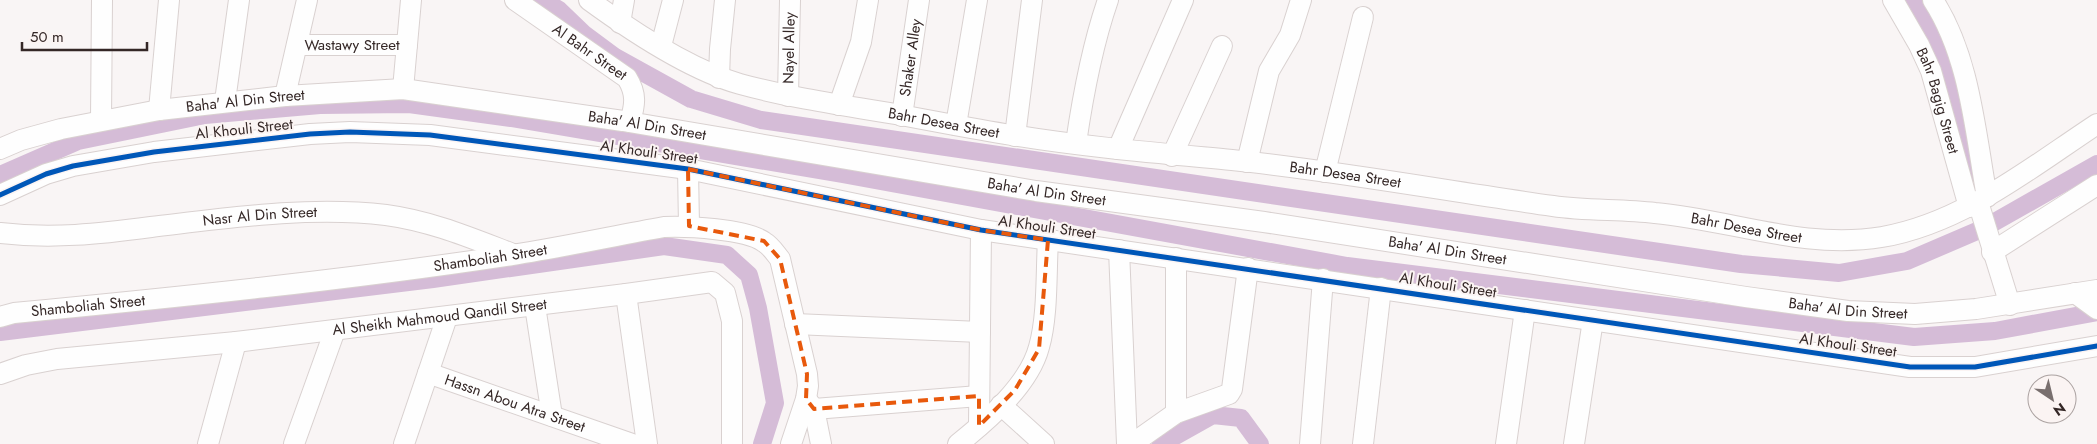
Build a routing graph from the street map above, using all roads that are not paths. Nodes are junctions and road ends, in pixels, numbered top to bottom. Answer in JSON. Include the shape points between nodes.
{"nodes":[{"id":1,"x":102,"y":0,"type":"edge"},
{"id":2,"x":169,"y":0,"type":"edge"},
{"id":3,"x":239,"y":0,"type":"edge"},
{"id":4,"x":307,"y":0,"type":"edge"},
{"id":5,"x":411,"y":0,"type":"edge"},
{"id":6,"x":515,"y":0,"type":"edge"},
{"id":7,"x":589,"y":0,"type":"edge"},
{"id":8,"x":624,"y":0,"type":"edge"},
{"id":9,"x":673,"y":0,"type":"edge"},
{"id":10,"x":725,"y":0,"type":"edge"},
{"id":11,"x":790,"y":0,"type":"edge"},
{"id":12,"x":868,"y":0,"type":"edge"},
{"id":13,"x":919,"y":0,"type":"edge"},
{"id":14,"x":977,"y":0,"type":"edge"},
{"id":15,"x":1032,"y":0,"type":"edge"},
{"id":16,"x":1108,"y":0,"type":"edge"},
{"id":17,"x":1183,"y":0,"type":"edge"},
{"id":18,"x":1301,"y":0,"type":"edge"},
{"id":19,"x":1893,"y":0,"type":"edge"},
{"id":20,"x":1933,"y":0,"type":"edge"},
{"id":21,"x":1363,"y":17,"type":"dead end"},
{"id":22,"x":620,"y":23,"type":"junction"},
{"id":23,"x":297,"y":45,"type":"junction"},
{"id":24,"x":407,"y":45,"type":"junction"},
{"id":25,"x":661,"y":46,"type":"junction"},
{"id":26,"x":1222,"y":46,"type":"dead end"},
{"id":27,"x":719,"y":78,"type":"junction"},
{"id":28,"x":403,"y":89,"type":"junction"},
{"id":29,"x":285,"y":96,"type":"junction"},
{"id":30,"x":788,"y":96,"type":"junction"},
{"id":31,"x":225,"y":101,"type":"junction"},
{"id":32,"x":839,"y":105,"type":"junction"},
{"id":33,"x":159,"y":110,"type":"junction"},
{"id":34,"x":902,"y":116,"type":"junction"},
{"id":35,"x":101,"y":120,"type":"junction"},
{"id":36,"x":630,"y":122,"type":"junction"},
{"id":37,"x":2097,"y":124,"type":"edge"},
{"id":38,"x":956,"y":125,"type":"junction"},
{"id":39,"x":0,"y":135,"type":"edge"},
{"id":40,"x":1015,"y":136,"type":"junction"},
{"id":41,"x":21,"y":140,"type":"junction"},
{"id":42,"x":1076,"y":144,"type":"junction"},
{"id":43,"x":0,"y":149,"type":"edge"},
{"id":44,"x":1118,"y":149,"type":"junction"},
{"id":45,"x":1172,"y":156,"type":"junction"},
{"id":46,"x":1247,"y":162,"type":"junction"},
{"id":47,"x":688,"y":169,"type":"junction"},
{"id":48,"x":1326,"y":172,"type":"junction"},
{"id":49,"x":2097,"y":185,"type":"edge"},
{"id":50,"x":0,"y":196,"type":"edge"},
{"id":51,"x":1978,"y":202,"type":"junction"},
{"id":52,"x":689,"y":226,"type":"junction"},
{"id":53,"x":981,"y":230,"type":"junction"},
{"id":54,"x":0,"y":233,"type":"edge"},
{"id":55,"x":1048,"y":240,"type":"junction"},
{"id":56,"x":1119,"y":250,"type":"junction"},
{"id":57,"x":1992,"y":252,"type":"junction"},
{"id":58,"x":514,"y":255,"type":"junction"},
{"id":59,"x":1176,"y":258,"type":"junction"},
{"id":60,"x":1248,"y":268,"type":"junction"},
{"id":61,"x":1323,"y":279,"type":"junction"},
{"id":62,"x":1381,"y":288,"type":"junction"},
{"id":63,"x":626,"y":294,"type":"junction"},
{"id":64,"x":2090,"y":299,"type":"edge"},
{"id":65,"x":2010,"y":305,"type":"junction"},
{"id":66,"x":534,"y":306,"type":"junction"},
{"id":67,"x":1525,"y":310,"type":"junction"},
{"id":68,"x":0,"y":317,"type":"edge"},
{"id":69,"x":447,"y":317,"type":"junction"},
{"id":70,"x":1593,"y":320,"type":"junction"},
{"id":71,"x":795,"y":324,"type":"junction"},
{"id":72,"x":335,"y":330,"type":"junction"},
{"id":73,"x":980,"y":332,"type":"junction"},
{"id":74,"x":236,"y":342,"type":"junction"},
{"id":75,"x":2097,"y":346,"type":"edge"},
{"id":76,"x":428,"y":373,"type":"junction"},
{"id":77,"x":0,"y":374,"type":"edge"},
{"id":78,"x":979,"y":396,"type":"junction"},
{"id":79,"x":810,"y":404,"type":"junction"},
{"id":80,"x":1001,"y":405,"type":"junction"},
{"id":81,"x":1176,"y":414,"type":"junction"},
{"id":82,"x":552,"y":416,"type":"junction"},
{"id":83,"x":971,"y":437,"type":"edge"},
{"id":84,"x":208,"y":444,"type":"edge"},
{"id":85,"x":294,"y":444,"type":"edge"},
{"id":86,"x":404,"y":444,"type":"edge"},
{"id":87,"x":632,"y":444,"type":"edge"},
{"id":88,"x":647,"y":444,"type":"edge"},
{"id":89,"x":732,"y":444,"type":"edge"},
{"id":90,"x":791,"y":444,"type":"edge"},
{"id":91,"x":821,"y":444,"type":"edge"},
{"id":92,"x":1044,"y":444,"type":"edge"},
{"id":93,"x":1128,"y":444,"type":"edge"},
{"id":94,"x":1132,"y":444,"type":"edge"},
{"id":95,"x":1310,"y":444,"type":"edge"},
{"id":96,"x":1363,"y":444,"type":"edge"},
{"id":97,"x":1506,"y":444,"type":"edge"},
{"id":98,"x":1574,"y":444,"type":"edge"}],
"edges":[{"from":1,"to":35,"type":"street"},
{"from":2,"to":33,"type":"street"},
{"from":3,"to":31,"type":"street"},
{"from":4,"to":23,"type":"street"},
{"from":5,"to":24,"type":"street"},
{"from":6,"to":36,"type":"street","name":"Al Bahr Street","via":[[627,78],[635,95]]},
{"from":7,"to":22,"type":"street","name":"Bahr Desea Street"},
{"from":8,"to":22,"type":"street"},
{"from":9,"to":25,"type":"street"},
{"from":10,"to":27,"type":"street"},
{"from":11,"to":30,"type":"street","name":"Nayel Alley"},
{"from":12,"to":32,"type":"street","via":[[861,42]]},
{"from":13,"to":34,"type":"street","name":"Shaker Alley"},
{"from":14,"to":38,"type":"street"},
{"from":15,"to":40,"type":"street"},
{"from":16,"to":42,"type":"street","via":[[1085,88]]},
{"from":17,"to":44,"type":"street"},
{"from":18,"to":46,"type":"street","via":[[1290,35],[1270,71]]},
{"from":19,"to":51,"type":"street","name":"Bahr Bagig Street","via":[[1931,71]]},
{"from":20,"to":51,"type":"street","name":"Bahr Bagig Street","via":[[1963,70]]},
{"from":21,"to":48,"type":"street"},
{"from":22,"to":25,"type":"street","name":"Bahr Desea Street"},
{"from":23,"to":24,"type":"street","name":"Wastawy Street"},
{"from":23,"to":29,"type":"street"},
{"from":24,"to":28,"type":"street"},
{"from":25,"to":27,"type":"street","name":"Bahr Desea Street"},
{"from":26,"to":45,"type":"street"},
{"from":27,"to":30,"type":"street","name":"Bahr Desea Street"},
{"from":28,"to":29,"type":"street","name":"Baha' Al Din Street"},
{"from":28,"to":36,"type":"street","name":"Baha' Al Din Street"},
{"from":29,"to":31,"type":"street","name":"Baha' Al Din Street"},
{"from":30,"to":32,"type":"street","name":"Bahr Desea Street"},
{"from":31,"to":33,"type":"street","name":"Baha' Al Din Street"},
{"from":32,"to":34,"type":"street","name":"Bahr Desea Street"},
{"from":33,"to":35,"type":"street","name":"Baha' Al Din Street"},
{"from":34,"to":38,"type":"street","name":"Bahr Desea Street"},
{"from":35,"to":41,"type":"street","name":"Baha' Al Din Street"},
{"from":36,"to":65,"type":"street","name":"Baha' Al Din Street","via":[[1036,191],[1264,222],[1746,298],[1892,314]]},
{"from":37,"to":51,"type":"street","name":"Bahr Desea Street"},
{"from":38,"to":40,"type":"street","name":"Bahr Desea Street"},
{"from":39,"to":41,"type":"street"},
{"from":40,"to":42,"type":"street","name":"Bahr Desea Street"},
{"from":41,"to":43,"type":"street","name":"Baha' Al Din Street"},
{"from":42,"to":44,"type":"street","name":"Bahr Desea Street"},
{"from":44,"to":45,"type":"street","name":"Bahr Desea Street"},
{"from":45,"to":46,"type":"street","name":"Bahr Desea Street"},
{"from":46,"to":48,"type":"street","name":"Bahr Desea Street"},
{"from":47,"to":50,"type":"street","name":"Al Khouli Street","via":[[430,135],[330,133],[262,138],[73,166],[46,174]]},
{"from":47,"to":52,"type":"street"},
{"from":47,"to":53,"type":"street","name":"Al Khouli Street"},
{"from":48,"to":51,"type":"street","name":"Bahr Desea Street","via":[[1558,207],[1675,215],[1761,233],[1822,241],[1852,241],[1905,232],[1942,220]]},
{"from":49,"to":57,"type":"street"},
{"from":51,"to":57,"type":"street"},
{"from":52,"to":58,"type":"street","name":"Shamboliah Street","via":[[664,227]]},
{"from":52,"to":71,"type":"street","name":"Shamboliah Street","via":[[753,236],[773,249],[784,271]]},
{"from":53,"to":55,"type":"street","name":"Al Khouli Street"},
{"from":53,"to":73,"type":"street"},
{"from":54,"to":58,"type":"street","name":"Nasr Al Din Street","via":[[60,237],[238,217],[360,213],[435,226]]},
{"from":55,"to":56,"type":"street","name":"Al Khouli Street"},
{"from":55,"to":80,"type":"street","via":[[1043,332],[1039,349],[1029,370]]},
{"from":56,"to":59,"type":"street","name":"Al Khouli Street"},
{"from":56,"to":93,"type":"street"},
{"from":57,"to":65,"type":"street"},
{"from":58,"to":68,"type":"street","name":"Shamboliah Street"},
{"from":59,"to":60,"type":"street","name":"Al Khouli Street"},
{"from":59,"to":81,"type":"street"},
{"from":60,"to":61,"type":"street","name":"Al Khouli Street"},
{"from":60,"to":81,"type":"street","via":[[1232,389],[1228,394]]},
{"from":61,"to":62,"type":"street","name":"Al Khouli Street"},
{"from":61,"to":95,"type":"street"},
{"from":62,"to":67,"type":"street","name":"Al Khouli Street"},
{"from":62,"to":96,"type":"street"},
{"from":63,"to":66,"type":"street","name":"Al Sheikh Mahmoud Qandil Street"},
{"from":63,"to":88,"type":"street"},
{"from":63,"to":89,"type":"street","name":"Al Sheikh Mahmoud Qandil Street","via":[[712,282],[725,292],[732,321]]},
{"from":64,"to":65,"type":"street","name":"Baha' Al Din Street"},
{"from":66,"to":69,"type":"street","name":"Al Sheikh Mahmoud Qandil Street"},
{"from":66,"to":82,"type":"street"},
{"from":67,"to":70,"type":"street","name":"Al Khouli Street"},
{"from":67,"to":97,"type":"street"},
{"from":69,"to":72,"type":"street","name":"Al Sheikh Mahmoud Qandil Street"},
{"from":69,"to":76,"type":"street"},
{"from":70,"to":75,"type":"street","name":"Al Khouli Street","via":[[1910,367],[1976,367]]},
{"from":70,"to":98,"type":"street"},
{"from":71,"to":73,"type":"street"},
{"from":71,"to":79,"type":"street","name":"Shamboliah Street","via":[[807,374]]},
{"from":72,"to":74,"type":"street","name":"Al Sheikh Mahmoud Qandil Street"},
{"from":72,"to":85,"type":"street"},
{"from":73,"to":78,"type":"street"},
{"from":74,"to":77,"type":"street","name":"Al Sheikh Mahmoud Qandil Street","via":[[57,359],[26,364]]},
{"from":74,"to":84,"type":"street"},
{"from":76,"to":82,"type":"street","name":"Hassn Abou Atra Street"},
{"from":76,"to":86,"type":"street"},
{"from":78,"to":79,"type":"street"},
{"from":78,"to":83,"type":"street"},
{"from":79,"to":90,"type":"street","name":"Shamboliah Street"},
{"from":79,"to":91,"type":"street"},
{"from":80,"to":83,"type":"street"},
{"from":80,"to":92,"type":"street"},
{"from":81,"to":94,"type":"street"},
{"from":82,"to":87,"type":"street","name":"Hassn Abou Atra Street"}]}
